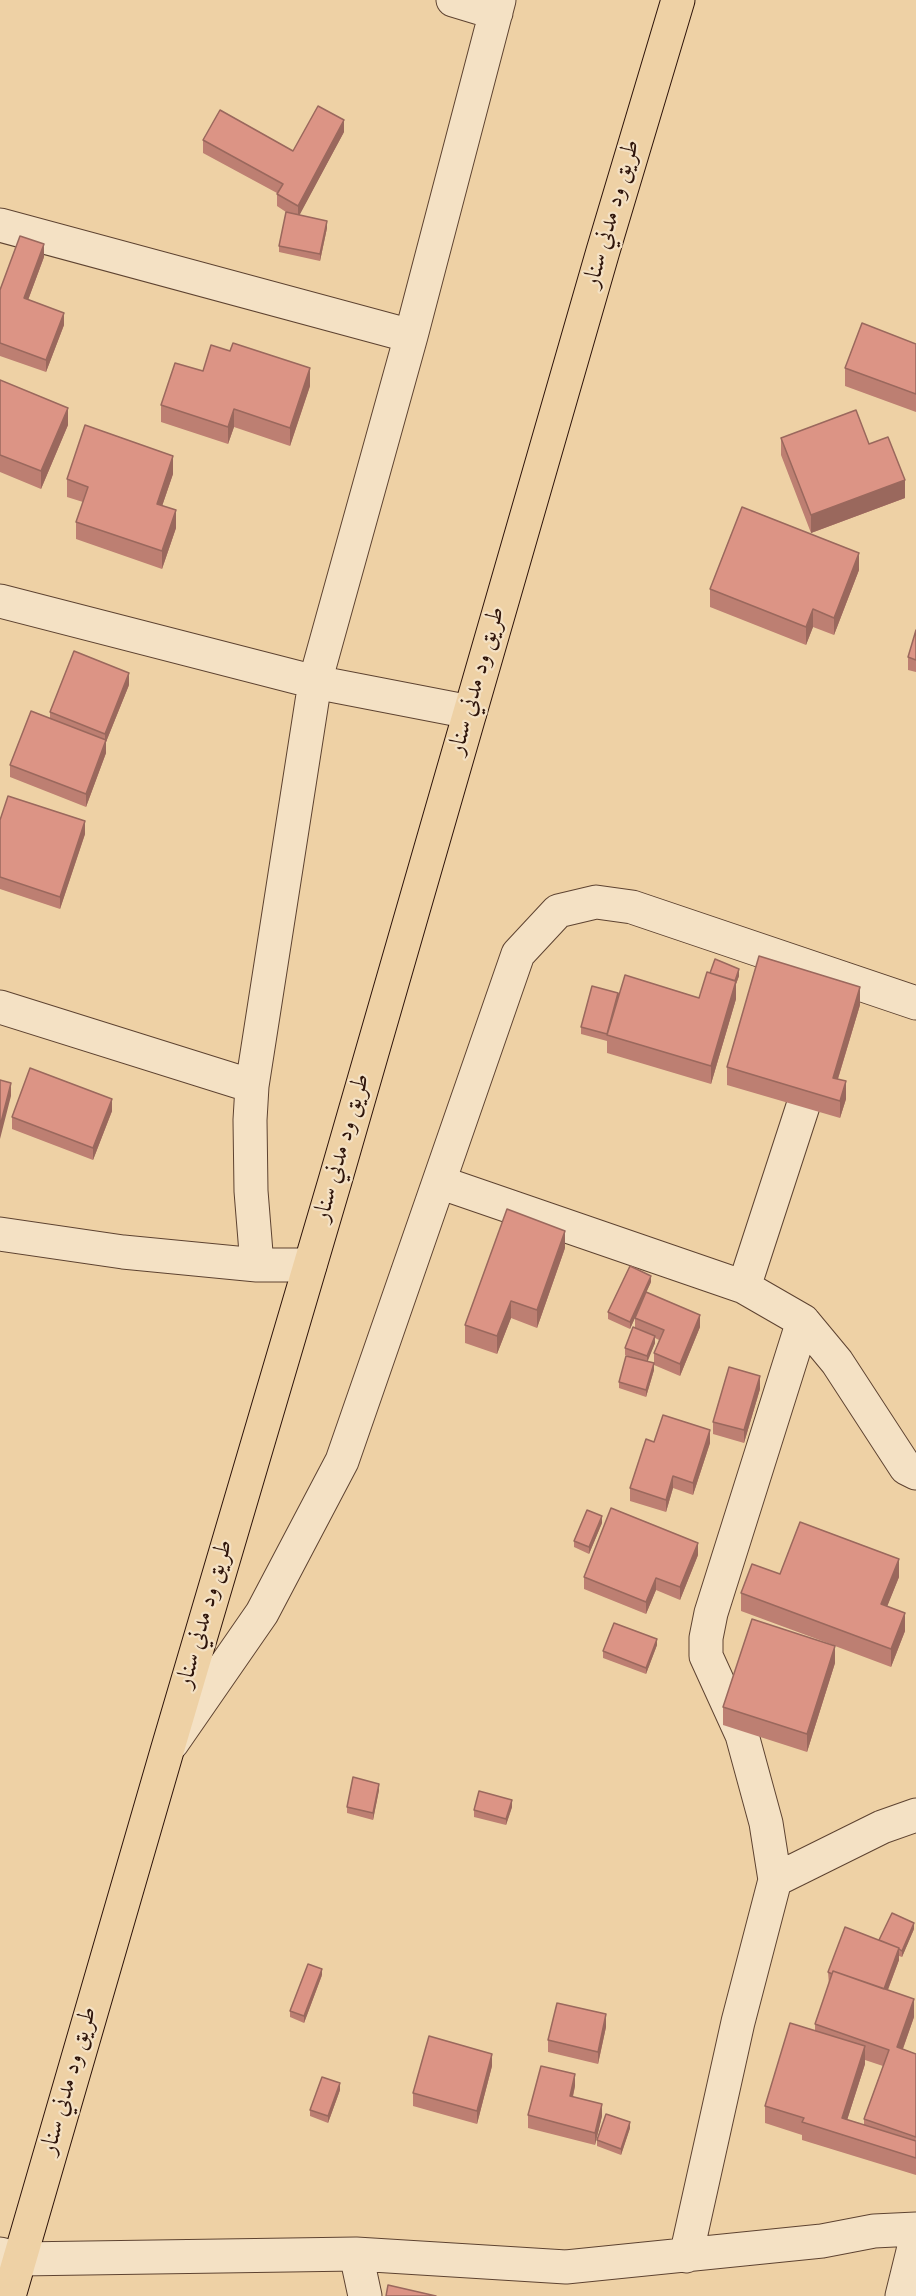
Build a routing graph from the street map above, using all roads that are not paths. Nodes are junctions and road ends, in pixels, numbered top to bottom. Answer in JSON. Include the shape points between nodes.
{"nodes":[{"id":1,"x":453,"y":0,"type":"edge"},
{"id":2,"x":678,"y":0,"type":"edge"},
{"id":3,"x":497,"y":6,"type":"edge"},
{"id":4,"x":0,"y":225,"type":"edge"},
{"id":5,"x":411,"y":336,"type":"junction"},
{"id":6,"x":0,"y":601,"type":"edge"},
{"id":7,"x":315,"y":682,"type":"junction"},
{"id":8,"x":470,"y":712,"type":"junction"},
{"id":9,"x":844,"y":978,"type":"junction"},
{"id":10,"x":916,"y":1003,"type":"edge"},
{"id":11,"x":0,"y":1007,"type":"edge"},
{"id":12,"x":252,"y":1086,"type":"junction"},
{"id":13,"x":439,"y":1182,"type":"junction"},
{"id":14,"x":0,"y":1234,"type":"edge"},
{"id":15,"x":257,"y":1265,"type":"junction"},
{"id":16,"x":310,"y":1265,"type":"junction"},
{"id":17,"x":744,"y":1287,"type":"junction"},
{"id":18,"x":803,"y":1321,"type":"junction"},
{"id":19,"x":916,"y":1473,"type":"edge"},
{"id":20,"x":166,"y":1751,"type":"junction"},
{"id":21,"x":916,"y":1815,"type":"edge"},
{"id":22,"x":775,"y":1880,"type":"junction"},
{"id":23,"x":916,"y":2229,"type":"edge"},
{"id":24,"x":916,"y":2239,"type":"edge"},
{"id":25,"x":356,"y":2254,"type":"junction"},
{"id":26,"x":10,"y":2256,"type":"edge"},
{"id":27,"x":686,"y":2256,"type":"junction"},
{"id":28,"x":9,"y":2296,"type":"edge"},
{"id":29,"x":365,"y":2296,"type":"edge"},
{"id":30,"x":902,"y":2296,"type":"edge"}],
"edges":[{"from":1,"to":3,"type":"street"},
{"from":2,"to":8,"type":"highway","name":"طريق ود مدني سنار"},
{"from":3,"to":5,"type":"street"},
{"from":4,"to":5,"type":"street"},
{"from":5,"to":7,"type":"street"},
{"from":6,"to":7,"type":"street"},
{"from":7,"to":8,"type":"street"},
{"from":7,"to":12,"type":"street"},
{"from":8,"to":16,"type":"highway","name":"طريق ود مدني سنار"},
{"from":9,"to":10,"type":"street"},
{"from":9,"to":13,"type":"street","via":[[632,907],[596,902],[558,911],[518,954]]},
{"from":9,"to":17,"type":"street"},
{"from":11,"to":12,"type":"street"},
{"from":12,"to":15,"type":"street","via":[[251,1191]]},
{"from":13,"to":17,"type":"street"},
{"from":13,"to":20,"type":"street","via":[[342,1461],[262,1613]]},
{"from":14,"to":15,"type":"street","via":[[123,1252]]},
{"from":15,"to":16,"type":"street"},
{"from":16,"to":20,"type":"highway","name":"طريق ود مدني سنار"},
{"from":17,"to":18,"type":"street"},
{"from":18,"to":19,"type":"street","via":[[837,1362],[906,1467]]},
{"from":18,"to":22,"type":"street","via":[[706,1638],[706,1656],[742,1735],[766,1823]]},
{"from":20,"to":26,"type":"highway","name":"طريق ود مدني سنار"},
{"from":21,"to":22,"type":"street","via":[[882,1827]]},
{"from":22,"to":27,"type":"street","via":[[738,2022]]},
{"from":23,"to":27,"type":"street","via":[[874,2230],[822,2241]]},
{"from":24,"to":30,"type":"street"},
{"from":25,"to":26,"type":"street"},
{"from":25,"to":27,"type":"street","via":[[566,2267]]},
{"from":25,"to":29,"type":"street"},
{"from":26,"to":28,"type":"highway","name":"طريق ود مدني سنار"}]}
